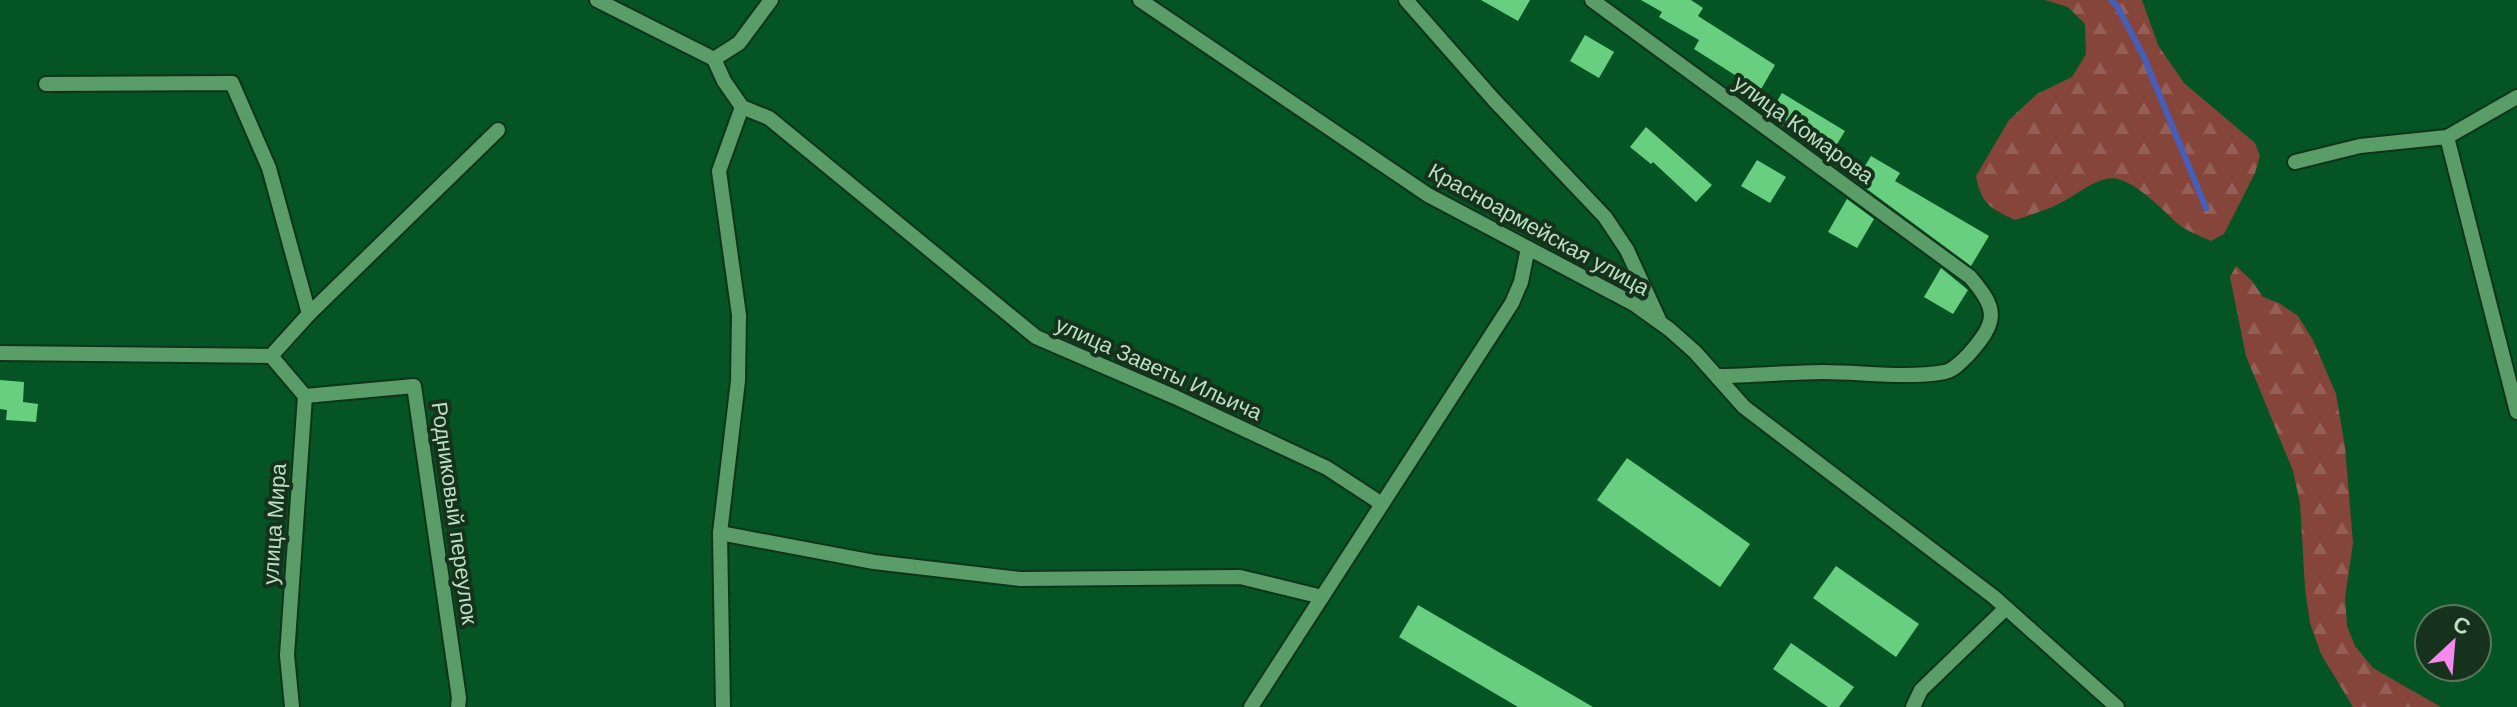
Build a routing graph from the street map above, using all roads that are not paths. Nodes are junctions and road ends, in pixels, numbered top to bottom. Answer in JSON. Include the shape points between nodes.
{"nodes":[{"id":1,"x":597,"y":0,"type":"edge"},
{"id":2,"x":771,"y":0,"type":"edge"},
{"id":3,"x":1140,"y":0,"type":"edge"},
{"id":4,"x":1406,"y":0,"type":"edge"},
{"id":5,"x":1592,"y":0,"type":"edge"},
{"id":6,"x":714,"y":59,"type":"junction"},
{"id":7,"x":46,"y":84,"type":"dead end"},
{"id":8,"x":2517,"y":97,"type":"edge"},
{"id":9,"x":742,"y":107,"type":"junction"},
{"id":10,"x":498,"y":130,"type":"dead end"},
{"id":11,"x":2447,"y":137,"type":"junction"},
{"id":12,"x":2295,"y":162,"type":"dead end"},
{"id":13,"x":1528,"y":248,"type":"junction"},
{"id":14,"x":309,"y":314,"type":"junction"},
{"id":15,"x":1660,"y":322,"type":"junction"},
{"id":16,"x":0,"y":353,"type":"edge"},
{"id":17,"x":271,"y":356,"type":"junction"},
{"id":18,"x":1719,"y":376,"type":"junction"},
{"id":19,"x":305,"y":396,"type":"junction"},
{"id":20,"x":2517,"y":412,"type":"edge"},
{"id":21,"x":1382,"y":504,"type":"junction"},
{"id":22,"x":720,"y":533,"type":"junction"},
{"id":23,"x":1322,"y":597,"type":"junction"},
{"id":24,"x":2005,"y":609,"type":"junction"},
{"id":25,"x":292,"y":707,"type":"edge"},
{"id":26,"x":458,"y":707,"type":"edge"},
{"id":27,"x":723,"y":707,"type":"edge"},
{"id":28,"x":1251,"y":707,"type":"edge"},
{"id":29,"x":1913,"y":707,"type":"edge"},
{"id":30,"x":2117,"y":707,"type":"edge"}],
"edges":[{"from":1,"to":6,"type":"street"},
{"from":2,"to":6,"type":"street","via":[[739,43]]},
{"from":3,"to":13,"type":"street","name":"Красноармейская улица","via":[[1428,195]]},
{"from":4,"to":15,"type":"street","via":[[1605,217],[1627,250]]},
{"from":5,"to":18,"type":"street","name":"улица Комарова","via":[[1970,277],[1987,297],[1988,332],[1948,372]]},
{"from":6,"to":9,"type":"street"},
{"from":7,"to":14,"type":"street","via":[[232,83],[269,168]]},
{"from":8,"to":11,"type":"street"},
{"from":9,"to":21,"type":"street","name":"улица Заветы Ильича","via":[[769,118],[1036,337],[1327,468]]},
{"from":9,"to":22,"type":"street","via":[[719,171],[739,315],[738,381]]},
{"from":10,"to":14,"type":"street"},
{"from":11,"to":12,"type":"street","via":[[2360,146]]},
{"from":11,"to":20,"type":"street"},
{"from":13,"to":15,"type":"street","name":"Красноармейская улица"},
{"from":13,"to":21,"type":"street","via":[[1512,303]]},
{"from":14,"to":17,"type":"street"},
{"from":15,"to":18,"type":"street","name":"Красноармейская улица"},
{"from":16,"to":17,"type":"street"},
{"from":17,"to":19,"type":"street"},
{"from":18,"to":24,"type":"street","name":"Красноармейская улица","via":[[1744,407]]},
{"from":19,"to":25,"type":"street","name":"улица Мира","via":[[287,655]]},
{"from":19,"to":26,"type":"street","name":"Родниковый переулок","via":[[414,386]]},
{"from":21,"to":23,"type":"street"},
{"from":22,"to":23,"type":"street","via":[[874,562],[1020,579],[1240,577]]},
{"from":22,"to":27,"type":"street"},
{"from":23,"to":28,"type":"street"},
{"from":24,"to":29,"type":"street","via":[[1921,690]]},
{"from":24,"to":30,"type":"street","name":"Красноармейская улица"}]}
